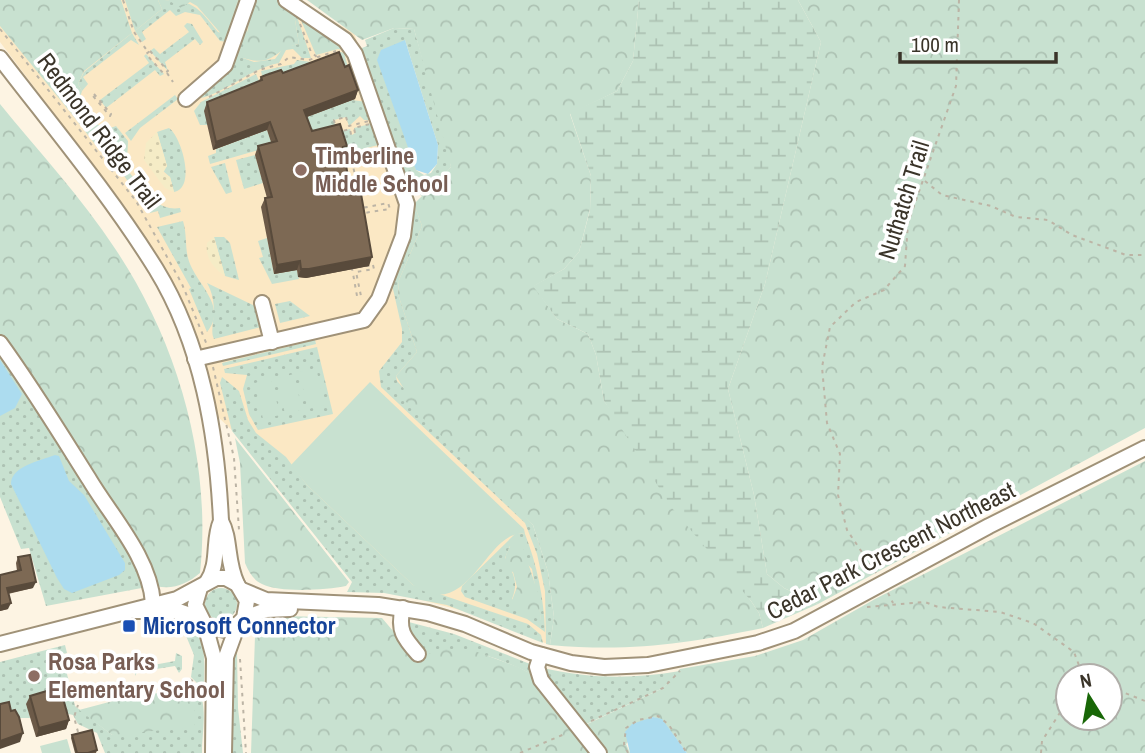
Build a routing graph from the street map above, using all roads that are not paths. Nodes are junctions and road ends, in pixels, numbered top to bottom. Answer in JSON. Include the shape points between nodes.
{"nodes":[{"id":1,"x":248,"y":0,"type":"edge"},
{"id":2,"x":286,"y":0,"type":"edge"},
{"id":3,"x":0,"y":58,"type":"edge"},
{"id":4,"x":186,"y":99,"type":"dead end"},
{"id":5,"x":262,"y":303,"type":"dead end"},
{"id":6,"x":272,"y":342,"type":"junction"},
{"id":7,"x":0,"y":343,"type":"edge"},
{"id":8,"x":195,"y":359,"type":"junction"},
{"id":9,"x":1145,"y":448,"type":"edge"},
{"id":10,"x":221,"y":521,"type":"junction"},
{"id":11,"x":203,"y":585,"type":"junction"},
{"id":12,"x":240,"y":587,"type":"junction"},
{"id":13,"x":153,"y":603,"type":"junction"},
{"id":14,"x":322,"y":603,"type":"junction"},
{"id":15,"x":403,"y":608,"type":"junction"},
{"id":16,"x":133,"y":611,"type":"junction"},
{"id":17,"x":241,"y":621,"type":"junction"},
{"id":18,"x":202,"y":622,"type":"junction"},
{"id":19,"x":0,"y":644,"type":"edge"},
{"id":20,"x":418,"y":654,"type":"dead end"},
{"id":21,"x":541,"y":655,"type":"junction"},
{"id":22,"x":213,"y":753,"type":"edge"},
{"id":23,"x":225,"y":753,"type":"edge"},
{"id":24,"x":599,"y":753,"type":"edge"}],
"edges":[{"from":1,"to":4,"type":"street","via":[[225,65]]},
{"from":2,"to":6,"type":"street","via":[[352,49],[406,198],[403,236],[379,299],[365,320]]},
{"from":3,"to":8,"type":"street","via":[[156,270]]},
{"from":5,"to":6,"type":"street"},
{"from":6,"to":8,"type":"street"},
{"from":7,"to":13,"type":"street","via":[[61,431],[136,554]]},
{"from":8,"to":10,"type":"street","via":[[213,430]]},
{"from":9,"to":21,"type":"street","name":"Cedar Park Crescent Northeast","via":[[777,637],[632,666],[586,665]]},
{"from":10,"to":11,"type":"street","via":[[216,530],[214,568]]},
{"from":10,"to":12,"type":"street","via":[[228,561]]},
{"from":11,"to":12,"type":"street","via":[[226,578]]},
{"from":11,"to":13,"type":"street","via":[[177,599]]},
{"from":11,"to":18,"type":"street","via":[[195,605]]},
{"from":12,"to":14,"type":"street","name":"Cedar Park Crescent Northeast","via":[[266,600]]},
{"from":12,"to":17,"type":"street","via":[[247,601]]},
{"from":13,"to":16,"type":"street"},
{"from":14,"to":15,"type":"street","name":"Cedar Park Crescent Northeast"},
{"from":14,"to":17,"type":"street","name":"Cedar Park Crescent Northeast","via":[[266,610]]},
{"from":15,"to":20,"type":"street","via":[[401,634]]},
{"from":15,"to":21,"type":"street","name":"Cedar Park Crescent Northeast","via":[[453,620]]},
{"from":16,"to":18,"type":"street","via":[[184,612]]},
{"from":16,"to":19,"type":"street"},
{"from":17,"to":18,"type":"street","via":[[225,630]]},
{"from":17,"to":23,"type":"street","via":[[226,657]]},
{"from":18,"to":22,"type":"street","via":[[214,658]]},
{"from":21,"to":24,"type":"street","via":[[537,667],[541,680]]}]}
